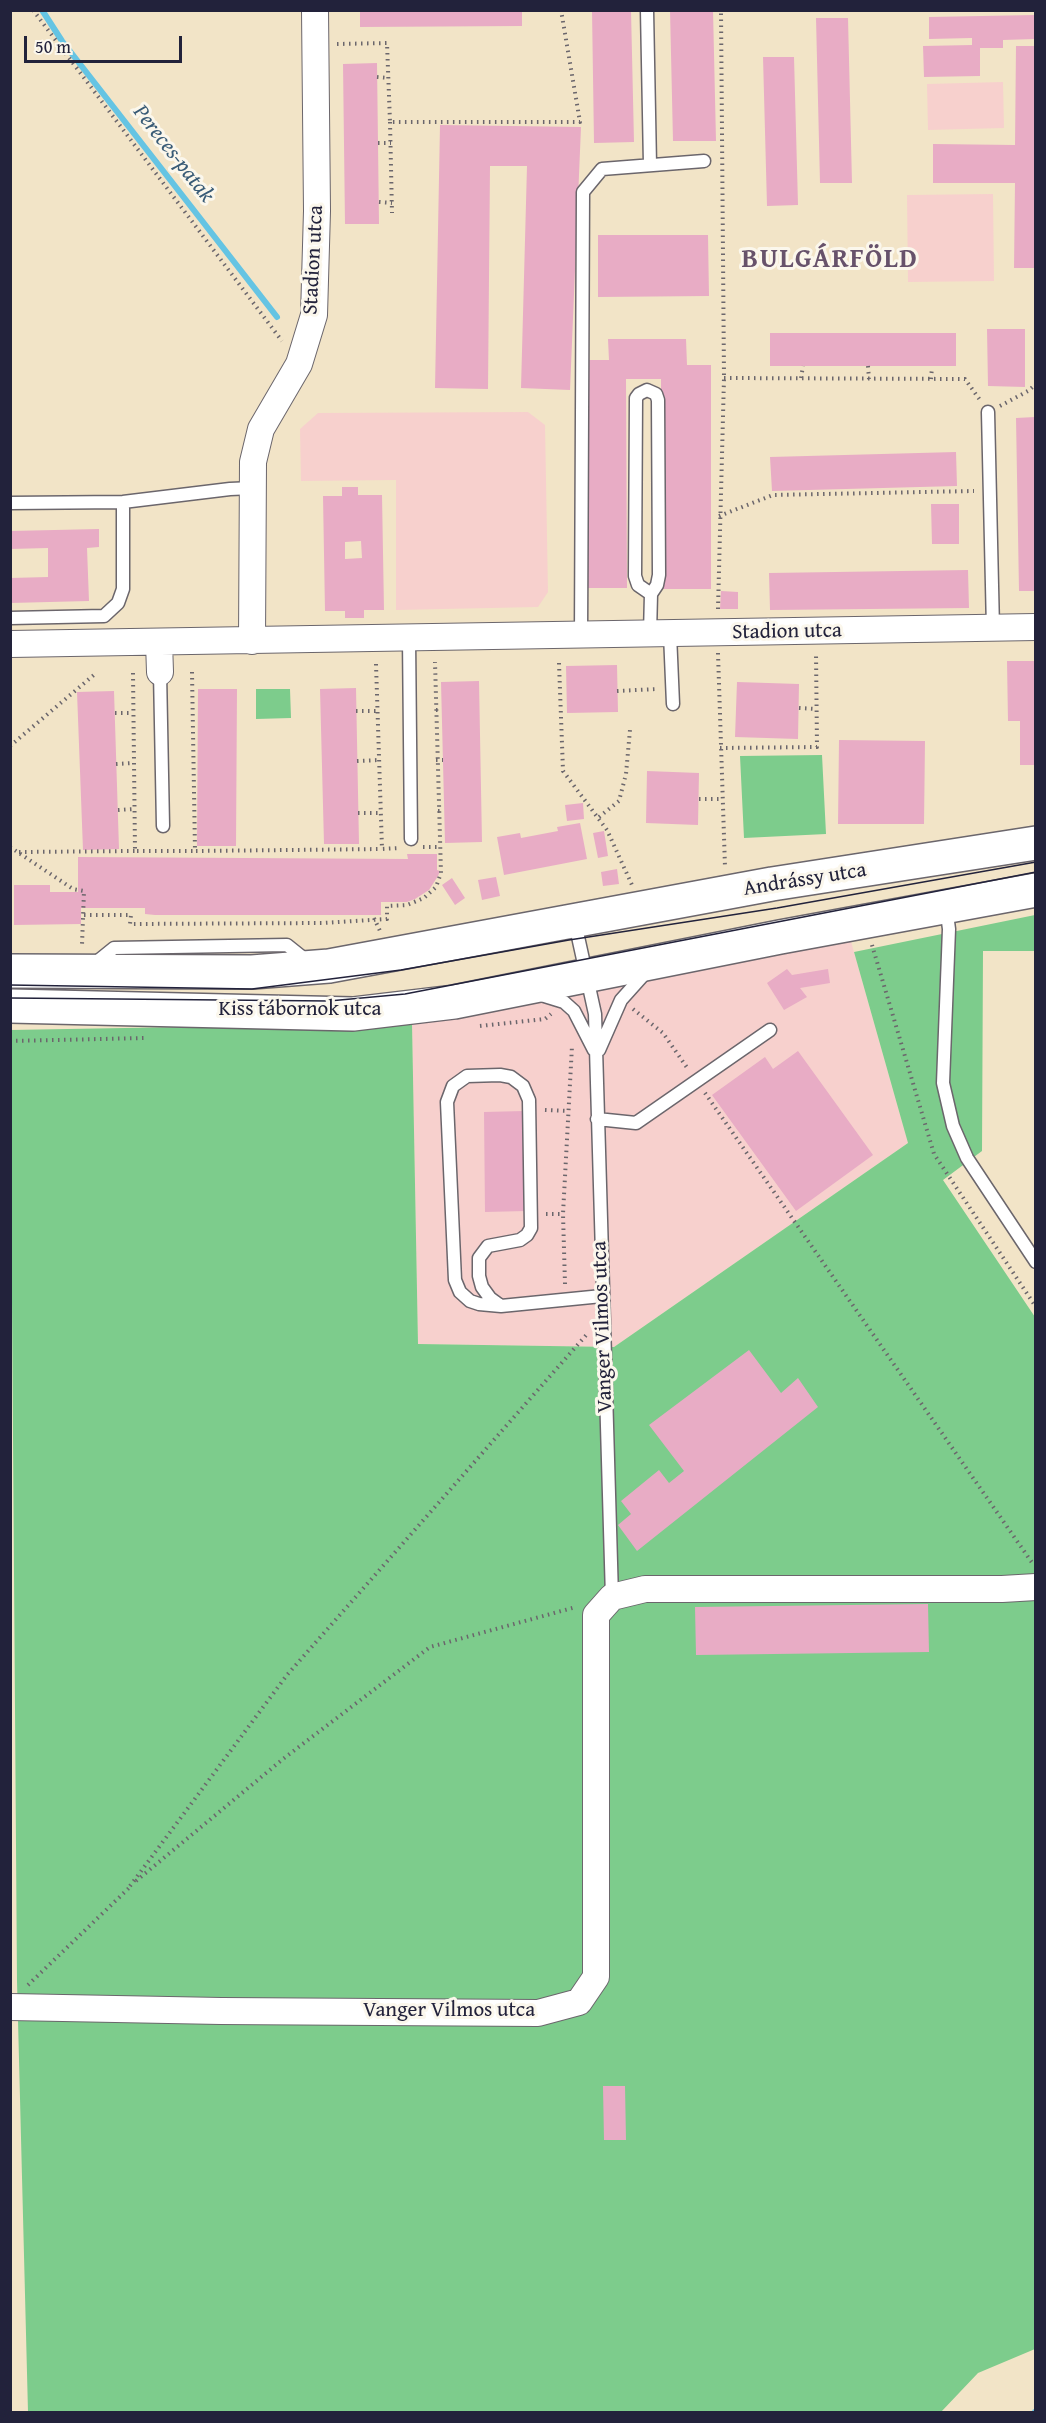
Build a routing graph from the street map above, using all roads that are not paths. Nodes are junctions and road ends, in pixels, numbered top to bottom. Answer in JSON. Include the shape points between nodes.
{"nodes":[{"id":1,"x":315,"y":10,"type":"edge"},
{"id":2,"x":647,"y":10,"type":"edge"},
{"id":3,"x":704,"y":161,"type":"dead end"},
{"id":4,"x":650,"y":165,"type":"junction"},
{"id":5,"x":988,"y":412,"type":"road end"},
{"id":6,"x":253,"y":488,"type":"junction"},
{"id":7,"x":123,"y":502,"type":"junction"},
{"id":8,"x":10,"y":503,"type":"edge"},
{"id":9,"x":651,"y":594,"type":"junction"},
{"id":10,"x":10,"y":618,"type":"edge"},
{"id":11,"x":1035,"y":627,"type":"edge"},
{"id":12,"x":993,"y":629,"type":"junction"},
{"id":13,"x":660,"y":634,"type":"junction"},
{"id":14,"x":581,"y":636,"type":"junction"},
{"id":15,"x":409,"y":638,"type":"junction"},
{"id":16,"x":252,"y":640,"type":"junction"},
{"id":17,"x":159,"y":642,"type":"junction"},
{"id":18,"x":10,"y":644,"type":"edge"},
{"id":19,"x":160,"y":672,"type":"joint"},
{"id":20,"x":673,"y":704,"type":"dead end"},
{"id":21,"x":163,"y":826,"type":"dead end"},
{"id":22,"x":1035,"y":843,"type":"edge"},
{"id":23,"x":410,"y":845,"type":"road end"},
{"id":24,"x":1035,"y":890,"type":"edge"},
{"id":25,"x":946,"y":906,"type":"junction"},
{"id":26,"x":574,"y":919,"type":"junction"},
{"id":27,"x":655,"y":962,"type":"junction"},
{"id":28,"x":10,"y":971,"type":"edge"},
{"id":29,"x":587,"y":976,"type":"junction"},
{"id":30,"x":522,"y":989,"type":"junction"},
{"id":31,"x":10,"y":1006,"type":"edge"},
{"id":32,"x":770,"y":1030,"type":"dead end"},
{"id":33,"x":597,"y":1057,"type":"junction"},
{"id":34,"x":597,"y":1119,"type":"junction"},
{"id":35,"x":1035,"y":1262,"type":"edge"},
{"id":36,"x":602,"y":1296,"type":"junction"},
{"id":37,"x":501,"y":1305,"type":"junction"},
{"id":38,"x":1035,"y":1587,"type":"edge"},
{"id":39,"x":612,"y":1597,"type":"junction"},
{"id":40,"x":10,"y":2007,"type":"edge"}],
"edges":[{"from":1,"to":6,"type":"street","name":"Stadion utca","via":[[314,315],[299,364],[261,429]]},
{"from":2,"to":4,"type":"lane"},
{"from":3,"to":4,"type":"lane"},
{"from":4,"to":14,"type":"lane","via":[[602,169],[583,192]]},
{"from":5,"to":12,"type":"lane"},
{"from":6,"to":7,"type":"lane"},
{"from":6,"to":16,"type":"street","name":"Stadion utca"},
{"from":7,"to":8,"type":"lane"},
{"from":7,"to":10,"type":"lane","via":[[123,589],[118,603],[104,616]]},
{"from":9,"to":9,"type":"lane","via":[[659,575],[658,400],[656,394],[647,390],[636,398],[635,576],[638,585]]},
{"from":9,"to":13,"type":"lane"},
{"from":11,"to":12,"type":"street","name":"Stadion utca"},
{"from":12,"to":13,"type":"street","name":"Stadion utca"},
{"from":13,"to":14,"type":"street","name":"Stadion utca"},
{"from":13,"to":20,"type":"lane"},
{"from":14,"to":15,"type":"street","name":"Stadion utca"},
{"from":15,"to":16,"type":"street","name":"Stadion utca"},
{"from":15,"to":23,"type":"lane"},
{"from":16,"to":17,"type":"street","name":"Stadion utca"},
{"from":17,"to":18,"type":"street","name":"Stadion utca"},
{"from":17,"to":19,"type":"street"},
{"from":19,"to":21,"type":"lane"},
{"from":22,"to":26,"type":"main road","name":"Andrássy utca"},
{"from":24,"to":25,"type":"main road"},
{"from":25,"to":27,"type":"main road"},
{"from":25,"to":35,"type":"lane","via":[[949,929],[944,1083],[953,1126],[967,1158]]},
{"from":26,"to":28,"type":"main road","name":"Kiss tábornok utca","via":[[315,967],[252,972],[83,959]]},
{"from":26,"to":29,"type":"lane","name":"Vanger Vilmos utca"},
{"from":27,"to":29,"type":"main road"},
{"from":27,"to":33,"type":"lane","via":[[621,1000]]},
{"from":29,"to":30,"type":"main road","name":"Kiss tábornok utca"},
{"from":29,"to":33,"type":"lane","name":"Vanger Vilmos utca","via":[[595,1014]]},
{"from":30,"to":31,"type":"main road","name":"Kiss tábornok utca","via":[[353,1014]]},
{"from":30,"to":33,"type":"lane","via":[[564,1002],[574,1011]]},
{"from":32,"to":34,"type":"lane","via":[[636,1123]]},
{"from":33,"to":34,"type":"lane","name":"Vanger Vilmos utca"},
{"from":34,"to":36,"type":"lane","name":"Vanger Vilmos utca"},
{"from":36,"to":37,"type":"lane"},
{"from":36,"to":39,"type":"lane","name":"Vanger Vilmos utca"},
{"from":37,"to":37,"type":"lane","via":[[482,1287],[479,1258],[488,1246],[520,1240],[531,1228],[529,1100],[523,1086],[511,1077],[467,1076],[453,1086],[447,1102],[455,1280],[460,1293],[470,1301]]},
{"from":38,"to":39,"type":"street","via":[[645,1589]]},
{"from":39,"to":40,"type":"street","name":"Vanger Vilmos utca","via":[[596,1615],[596,1977],[579,2002],[538,2013]]}]}
